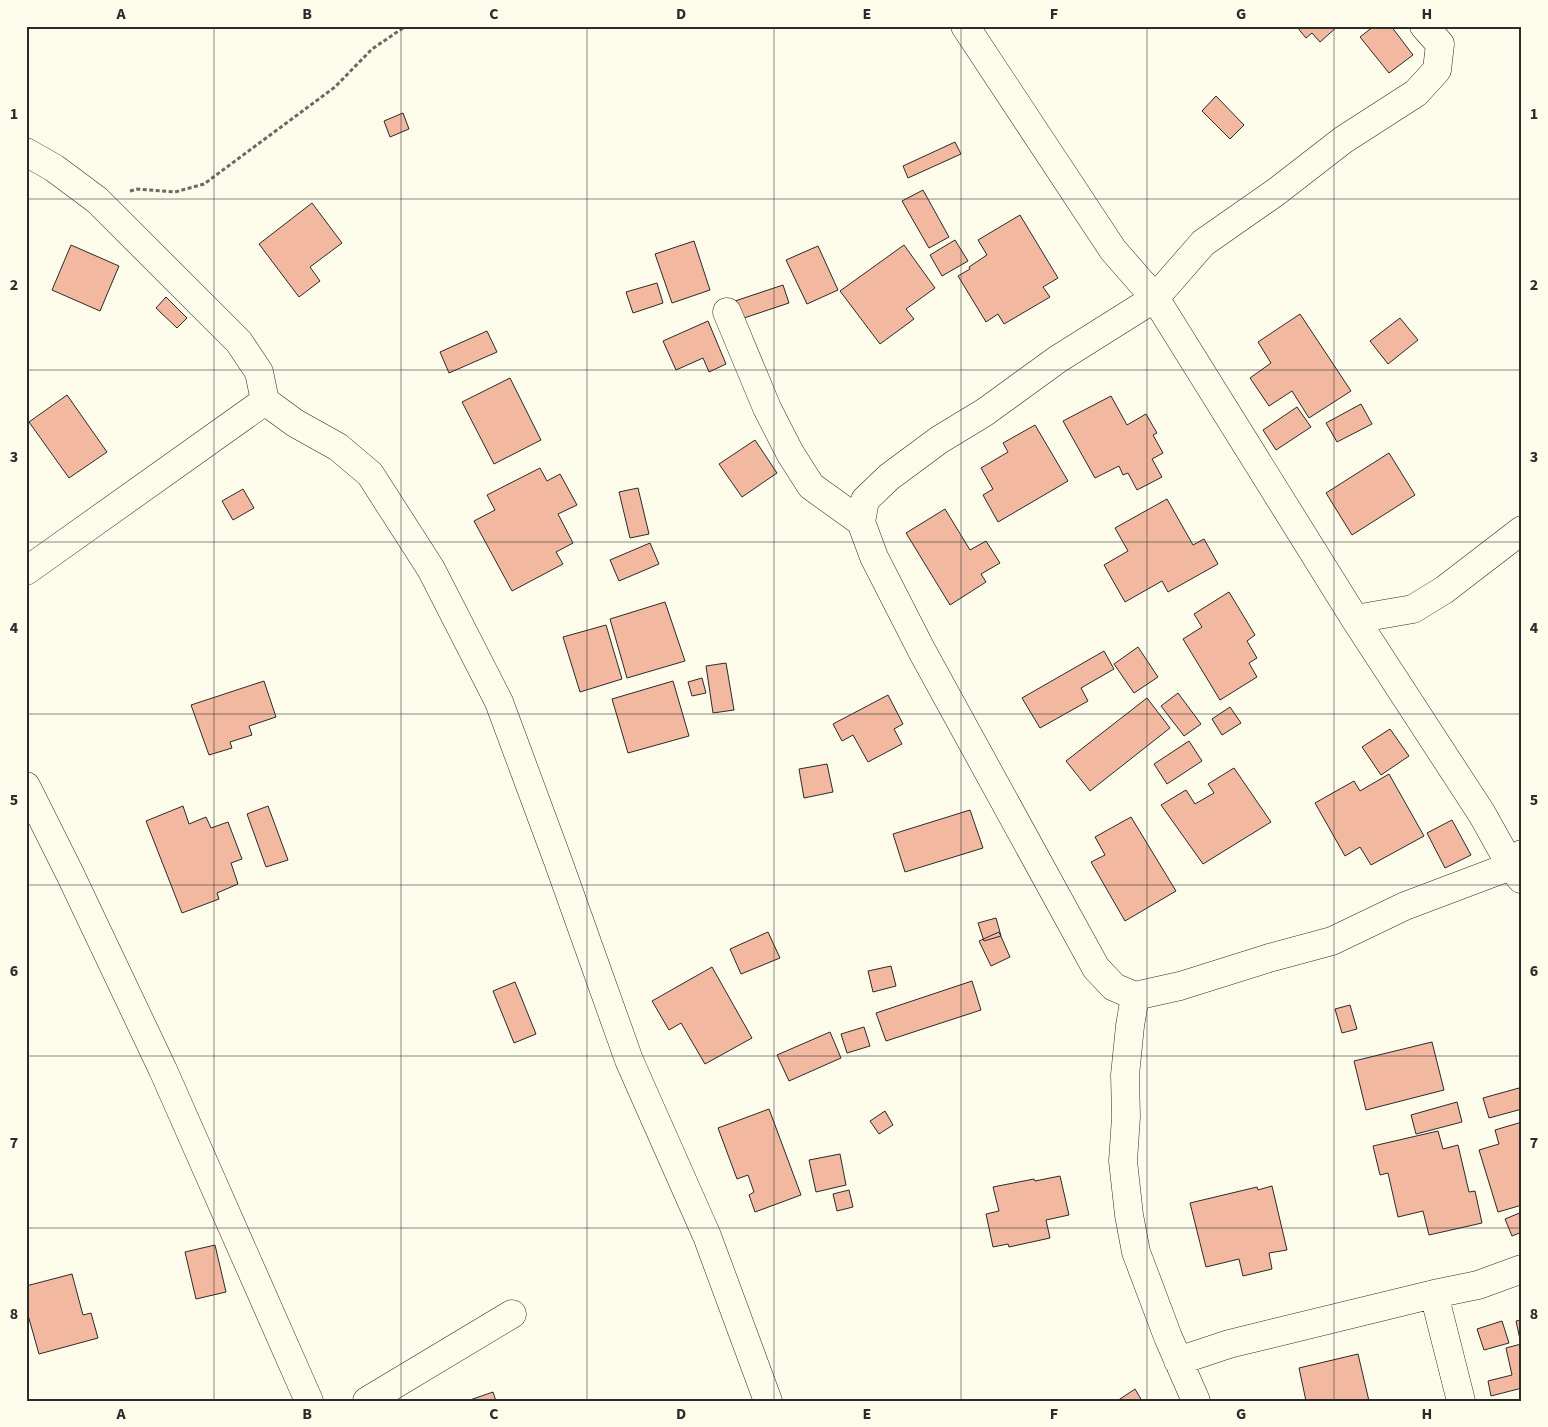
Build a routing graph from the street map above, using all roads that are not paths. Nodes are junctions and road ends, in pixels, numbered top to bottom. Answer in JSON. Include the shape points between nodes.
{"nodes":[{"id":1,"x":965,"y":26,"type":"edge"},
{"id":2,"x":1424,"y":26,"type":"edge"},
{"id":3,"x":26,"y":152,"type":"edge"},
{"id":4,"x":1154,"y":298,"type":"junction"},
{"id":5,"x":727,"y":312,"type":"dead end"},
{"id":6,"x":265,"y":401,"type":"junction"},
{"id":7,"x":862,"y":522,"type":"junction"},
{"id":8,"x":1522,"y":530,"type":"edge"},
{"id":9,"x":26,"y":570,"type":"edge"},
{"id":10,"x":1355,"y":619,"type":"junction"},
{"id":11,"x":26,"y":786,"type":"edge"},
{"id":12,"x":1518,"y":867,"type":"edge"},
{"id":13,"x":1135,"y":996,"type":"junction"},
{"id":14,"x":1522,"y":1269,"type":"edge"},
{"id":15,"x":1434,"y":1294,"type":"junction"},
{"id":16,"x":512,"y":1314,"type":"dead end"},
{"id":17,"x":1178,"y":1361,"type":"junction"},
{"id":18,"x":309,"y":1401,"type":"edge"},
{"id":19,"x":368,"y":1401,"type":"edge"},
{"id":20,"x":768,"y":1401,"type":"edge"},
{"id":21,"x":1196,"y":1401,"type":"edge"},
{"id":22,"x":1461,"y":1401,"type":"edge"}],
"edges":[{"from":1,"to":4,"type":"street","via":[[1113,250]]},
{"from":2,"to":4,"type":"street","via":[[1440,44],[1437,70],[1416,93],[1343,140],[1203,243]]},
{"from":3,"to":6,"type":"street","via":[[97,200],[239,342],[259,372]]},
{"from":4,"to":7,"type":"street","via":[[1058,358],[889,477],[865,500]]},
{"from":4,"to":10,"type":"street"},
{"from":5,"to":7,"type":"street","via":[[790,454],[811,486]]},
{"from":6,"to":9,"type":"street"},
{"from":6,"to":20,"type":"street","via":[[295,423],[338,447],[370,474],[431,569],[499,702],[629,1060],[707,1236]]},
{"from":7,"to":13,"type":"street","via":[[874,557],[922,651],[1096,968],[1114,987]]},
{"from":8,"to":10,"type":"street","via":[[1444,590],[1413,609]]},
{"from":10,"to":12,"type":"street"},
{"from":11,"to":18,"type":"street","via":[[163,1070]]},
{"from":12,"to":13,"type":"street","via":[[1405,906],[1332,941]]},
{"from":13,"to":17,"type":"street","via":[[1125,1075],[1123,1161],[1127,1197],[1136,1252]]},
{"from":14,"to":15,"type":"street","via":[[1478,1285]]},
{"from":15,"to":17,"type":"street","via":[[1229,1344]]},
{"from":15,"to":22,"type":"street"},
{"from":16,"to":19,"type":"street"},
{"from":17,"to":21,"type":"street"}]}
